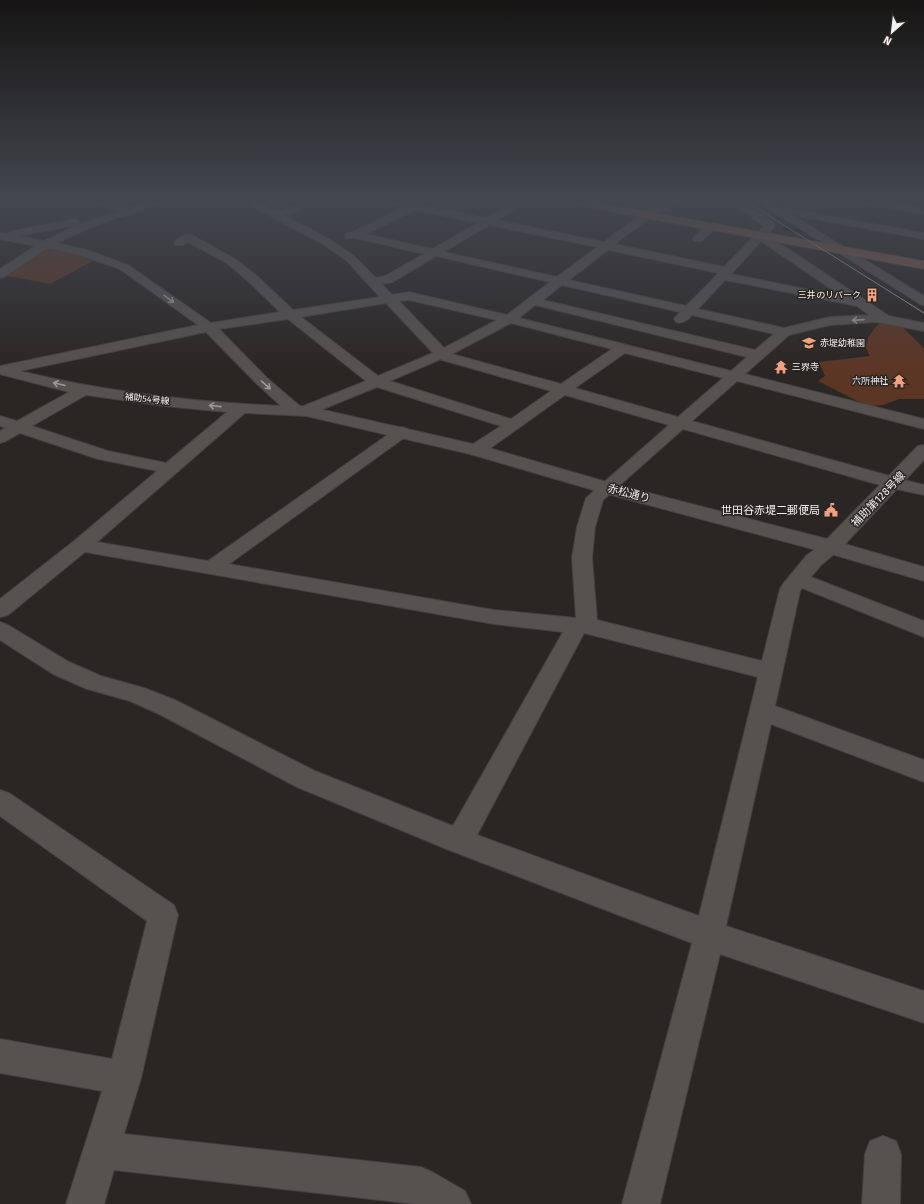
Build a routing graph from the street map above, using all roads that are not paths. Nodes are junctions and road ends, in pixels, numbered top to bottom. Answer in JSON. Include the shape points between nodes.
{"nodes":[{"id":1,"x":23,"y":258,"type":"edge"},
{"id":2,"x":103,"y":258,"type":"edge"},
{"id":3,"x":226,"y":258,"type":"edge"},
{"id":4,"x":350,"y":258,"type":"edge"},
{"id":5,"x":425,"y":258,"type":"edge"},
{"id":6,"x":457,"y":258,"type":"edge"},
{"id":7,"x":590,"y":258,"type":"edge"},
{"id":8,"x":660,"y":258,"type":"edge"},
{"id":9,"x":739,"y":258,"type":"edge"},
{"id":10,"x":794,"y":258,"type":"edge"},
{"id":11,"x":854,"y":258,"type":"edge"},
{"id":12,"x":881,"y":258,"type":"edge"},
{"id":13,"x":0,"y":262,"type":"edge"},
{"id":14,"x":14,"y":264,"type":"junction"},
{"id":15,"x":924,"y":266,"type":"edge"},
{"id":16,"x":725,"y":273,"type":"junction"},
{"id":17,"x":0,"y":274,"type":"edge"},
{"id":18,"x":559,"y":281,"type":"junction"},
{"id":19,"x":373,"y":282,"type":"junction"},
{"id":20,"x":390,"y":299,"type":"junction"},
{"id":21,"x":924,"y":300,"type":"edge"},
{"id":22,"x":532,"y":301,"type":"junction"},
{"id":23,"x":864,"y":305,"type":"junction"},
{"id":24,"x":689,"y":310,"type":"junction"},
{"id":25,"x":290,"y":314,"type":"junction"},
{"id":26,"x":509,"y":319,"type":"junction"},
{"id":27,"x":884,"y":319,"type":"junction"},
{"id":28,"x":209,"y":327,"type":"junction"},
{"id":29,"x":924,"y":327,"type":"edge"},
{"id":30,"x":784,"y":332,"type":"junction"},
{"id":31,"x":667,"y":334,"type":"junction"},
{"id":32,"x":623,"y":348,"type":"junction"},
{"id":33,"x":442,"y":354,"type":"junction"},
{"id":34,"x":647,"y":354,"type":"junction"},
{"id":35,"x":757,"y":355,"type":"junction"},
{"id":36,"x":1,"y":370,"type":"edge"},
{"id":37,"x":734,"y":376,"type":"junction"},
{"id":38,"x":378,"y":382,"type":"junction"},
{"id":39,"x":83,"y":390,"type":"junction"},
{"id":40,"x":565,"y":390,"type":"junction"},
{"id":41,"x":240,"y":409,"type":"junction"},
{"id":42,"x":301,"y":411,"type":"junction"},
{"id":43,"x":0,"y":421,"type":"edge"},
{"id":44,"x":512,"y":424,"type":"junction"},
{"id":45,"x":681,"y":424,"type":"junction"},
{"id":46,"x":924,"y":424,"type":"edge"},
{"id":47,"x":19,"y":427,"type":"junction"},
{"id":48,"x":402,"y":432,"type":"junction"},
{"id":49,"x":0,"y":438,"type":"edge"},
{"id":50,"x":476,"y":450,"type":"junction"},
{"id":51,"x":924,"y":450,"type":"edge"},
{"id":52,"x":170,"y":469,"type":"junction"},
{"id":53,"x":893,"y":483,"type":"junction"},
{"id":54,"x":607,"y":488,"type":"junction"},
{"id":55,"x":924,"y":490,"type":"edge"},
{"id":56,"x":81,"y":545,"type":"junction"},
{"id":57,"x":831,"y":547,"type":"junction"},
{"id":58,"x":212,"y":568,"type":"junction"},
{"id":59,"x":924,"y":574,"type":"edge"},
{"id":60,"x":798,"y":579,"type":"junction"},
{"id":61,"x":0,"y":610,"type":"edge"},
{"id":62,"x":582,"y":625,"type":"junction"},
{"id":63,"x":924,"y":629,"type":"edge"},
{"id":64,"x":0,"y":630,"type":"edge"},
{"id":65,"x":771,"y":672,"type":"junction"},
{"id":66,"x":762,"y":712,"type":"junction"},
{"id":67,"x":924,"y":771,"type":"edge"},
{"id":68,"x":0,"y":801,"type":"edge"},
{"id":69,"x":459,"y":841,"type":"junction"},
{"id":70,"x":709,"y":935,"type":"junction"},
{"id":71,"x":924,"y":1007,"type":"edge"},
{"id":72,"x":0,"y":1056,"type":"edge"},
{"id":73,"x":124,"y":1078,"type":"junction"},
{"id":74,"x":101,"y":1150,"type":"junction"},
{"id":75,"x":884,"y":1154,"type":"dead end"},
{"id":76,"x":85,"y":1204,"type":"edge"},
{"id":77,"x":452,"y":1204,"type":"edge"},
{"id":78,"x":641,"y":1204,"type":"edge"},
{"id":79,"x":881,"y":1204,"type":"edge"}],
"edges":[{"from":1,"to":14,"type":"street"},
{"from":2,"to":28,"type":"street","one_way":true,"via":[[124,266]]},
{"from":3,"to":25,"type":"street","via":[[253,279]]},
{"from":4,"to":19,"type":"street"},
{"from":5,"to":19,"type":"street","via":[[389,279]]},
{"from":6,"to":18,"type":"street"},
{"from":7,"to":18,"type":"street"},
{"from":8,"to":16,"type":"street"},
{"from":9,"to":16,"type":"street"},
{"from":10,"to":23,"type":"street"},
{"from":11,"to":21,"type":"street"},
{"from":12,"to":15,"type":"main road"},
{"from":13,"to":14,"type":"street"},
{"from":14,"to":17,"type":"street"},
{"from":16,"to":23,"type":"street"},
{"from":16,"to":24,"type":"street"},
{"from":18,"to":22,"type":"street"},
{"from":18,"to":24,"type":"street"},
{"from":19,"to":20,"type":"street"},
{"from":20,"to":25,"type":"street"},
{"from":20,"to":26,"type":"street","via":[[409,296]]},
{"from":20,"to":33,"type":"street"},
{"from":22,"to":26,"type":"street"},
{"from":22,"to":31,"type":"street"},
{"from":23,"to":27,"type":"street"},
{"from":24,"to":30,"type":"street"},
{"from":24,"to":31,"type":"street"},
{"from":25,"to":28,"type":"street"},
{"from":25,"to":38,"type":"street"},
{"from":26,"to":32,"type":"street"},
{"from":26,"to":33,"type":"street"},
{"from":27,"to":29,"type":"street"},
{"from":27,"to":30,"type":"street","one_way":true,"via":[[830,321]]},
{"from":28,"to":36,"type":"street"},
{"from":28,"to":42,"type":"street","one_way":true,"via":[[262,381]]},
{"from":30,"to":35,"type":"street"},
{"from":31,"to":34,"type":"street"},
{"from":31,"to":35,"type":"street"},
{"from":32,"to":34,"type":"street"},
{"from":32,"to":40,"type":"street"},
{"from":33,"to":38,"type":"street"},
{"from":33,"to":40,"type":"street"},
{"from":34,"to":37,"type":"street"},
{"from":35,"to":37,"type":"street"},
{"from":39,"to":36,"type":"street","name":"補助54号線","one_way":true},
{"from":37,"to":45,"type":"street"},
{"from":37,"to":46,"type":"street"},
{"from":38,"to":42,"type":"street"},
{"from":38,"to":44,"type":"street"},
{"from":41,"to":39,"type":"street","name":"補助54号線","one_way":true},
{"from":39,"to":47,"type":"street"},
{"from":40,"to":44,"type":"street"},
{"from":40,"to":45,"type":"street"},
{"from":41,"to":42,"type":"street","name":"補助54号線"},
{"from":41,"to":52,"type":"street"},
{"from":42,"to":48,"type":"street","name":"赤松通り"},
{"from":43,"to":47,"type":"street"},
{"from":44,"to":50,"type":"street"},
{"from":45,"to":53,"type":"street"},
{"from":45,"to":54,"type":"street"},
{"from":47,"to":49,"type":"street"},
{"from":47,"to":52,"type":"street","via":[[104,455]]},
{"from":48,"to":50,"type":"street","name":"赤松通り"},
{"from":48,"to":58,"type":"street"},
{"from":50,"to":54,"type":"street","name":"赤松通り"},
{"from":51,"to":53,"type":"street","name":"補助第128号線"},
{"from":52,"to":56,"type":"street"},
{"from":53,"to":55,"type":"street"},
{"from":53,"to":57,"type":"street","name":"補助第128号線"},
{"from":54,"to":57,"type":"street","name":"赤松通り"},
{"from":54,"to":62,"type":"street","via":[[595,498],[586,527],[582,558]]},
{"from":56,"to":58,"type":"street"},
{"from":56,"to":61,"type":"street"},
{"from":57,"to":59,"type":"street","name":"赤松通り"},
{"from":57,"to":60,"type":"street","via":[[814,560]]},
{"from":58,"to":62,"type":"street","via":[[494,617]]},
{"from":60,"to":63,"type":"street"},
{"from":60,"to":65,"type":"street","via":[[790,589]]},
{"from":62,"to":65,"type":"street"},
{"from":62,"to":69,"type":"street"},
{"from":64,"to":69,"type":"street","via":[[62,668],[167,707],[306,780]]},
{"from":65,"to":66,"type":"street"},
{"from":66,"to":67,"type":"street"},
{"from":66,"to":70,"type":"street"},
{"from":68,"to":73,"type":"street","via":[[164,915]]},
{"from":69,"to":70,"type":"street"},
{"from":70,"to":71,"type":"street"},
{"from":70,"to":78,"type":"street"},
{"from":72,"to":73,"type":"street"},
{"from":73,"to":74,"type":"street"},
{"from":74,"to":76,"type":"street"},
{"from":74,"to":77,"type":"street","via":[[421,1186]]},
{"from":75,"to":79,"type":"street"}]}
